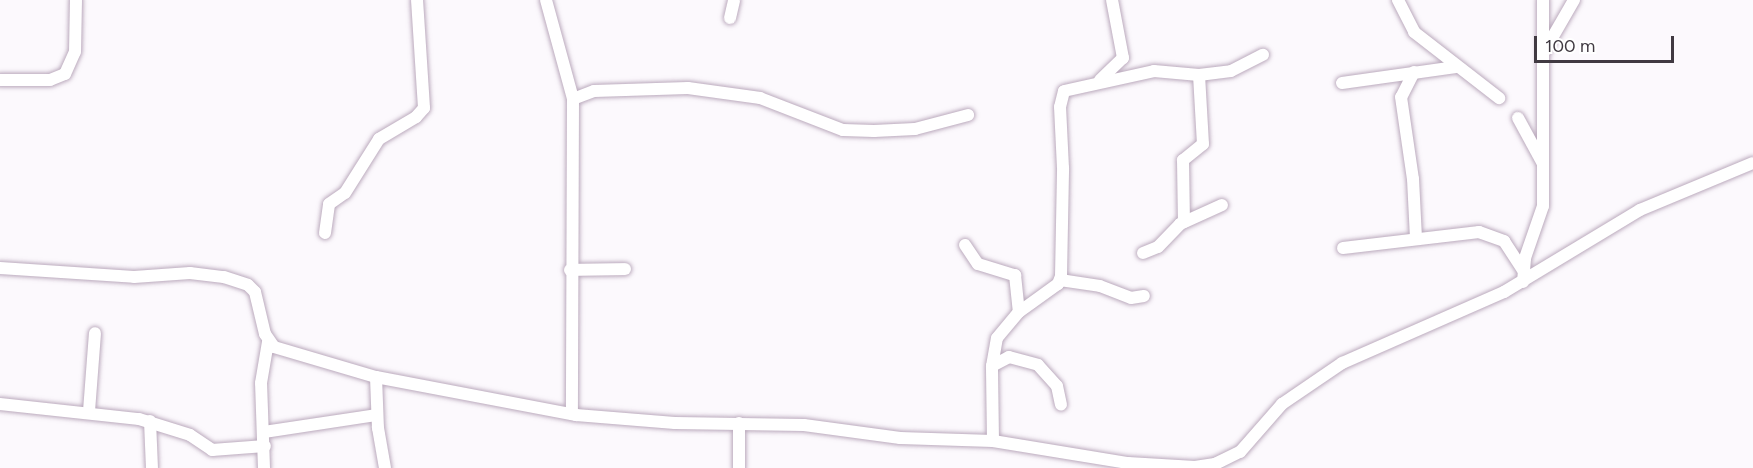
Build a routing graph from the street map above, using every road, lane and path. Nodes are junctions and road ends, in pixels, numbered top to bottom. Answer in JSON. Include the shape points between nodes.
{"nodes":[{"id":1,"x":76,"y":0,"type":"edge"},
{"id":2,"x":417,"y":0,"type":"edge"},
{"id":3,"x":546,"y":0,"type":"edge"},
{"id":4,"x":734,"y":0,"type":"edge"},
{"id":5,"x":1112,"y":0,"type":"edge"},
{"id":6,"x":1398,"y":0,"type":"edge"},
{"id":7,"x":1543,"y":0,"type":"edge"},
{"id":8,"x":1574,"y":0,"type":"edge"},
{"id":9,"x":730,"y":18,"type":"dead end"},
{"id":10,"x":1543,"y":53,"type":"junction"},
{"id":11,"x":1263,"y":55,"type":"dead end"},
{"id":12,"x":1456,"y":67,"type":"junction"},
{"id":13,"x":1414,"y":72,"type":"junction"},
{"id":14,"x":1199,"y":75,"type":"junction"},
{"id":15,"x":0,"y":80,"type":"edge"},
{"id":16,"x":1098,"y":81,"type":"junction"},
{"id":17,"x":1342,"y":83,"type":"dead end"},
{"id":18,"x":1499,"y":98,"type":"dead end"},
{"id":19,"x":573,"y":99,"type":"junction"},
{"id":20,"x":968,"y":115,"type":"dead end"},
{"id":21,"x":1518,"y":118,"type":"dead end"},
{"id":22,"x":1543,"y":163,"type":"junction"},
{"id":23,"x":1753,"y":163,"type":"edge"},
{"id":24,"x":1222,"y":205,"type":"dead end"},
{"id":25,"x":1184,"y":222,"type":"junction"},
{"id":26,"x":325,"y":233,"type":"dead end"},
{"id":27,"x":1416,"y":238,"type":"junction"},
{"id":28,"x":965,"y":245,"type":"dead end"},
{"id":29,"x":1343,"y":248,"type":"dead end"},
{"id":30,"x":1143,"y":253,"type":"dead end"},
{"id":31,"x":0,"y":268,"type":"edge"},
{"id":32,"x":625,"y":269,"type":"dead end"},
{"id":33,"x":570,"y":270,"type":"junction"},
{"id":34,"x":1523,"y":276,"type":"junction"},
{"id":35,"x":1060,"y":280,"type":"junction"},
{"id":36,"x":1144,"y":296,"type":"dead end"},
{"id":37,"x":1019,"y":312,"type":"junction"},
{"id":38,"x":95,"y":333,"type":"dead end"},
{"id":39,"x":268,"y":342,"type":"junction"},
{"id":40,"x":992,"y":366,"type":"junction"},
{"id":41,"x":376,"y":377,"type":"junction"},
{"id":42,"x":0,"y":404,"type":"edge"},
{"id":43,"x":1061,"y":405,"type":"dead end"},
{"id":44,"x":89,"y":411,"type":"junction"},
{"id":45,"x":572,"y":414,"type":"junction"},
{"id":46,"x":376,"y":415,"type":"junction"},
{"id":47,"x":150,"y":421,"type":"junction"},
{"id":48,"x":739,"y":423,"type":"junction"},
{"id":49,"x":264,"y":432,"type":"junction"},
{"id":50,"x":993,"y":441,"type":"junction"},
{"id":51,"x":265,"y":446,"type":"junction"},
{"id":52,"x":737,"y":465,"type":"edge"},
{"id":53,"x":152,"y":468,"type":"edge"},
{"id":54,"x":264,"y":468,"type":"edge"},
{"id":55,"x":386,"y":468,"type":"edge"}],
"edges":[{"from":1,"to":15,"type":"street","via":[[75,52],[65,74],[50,80]]},
{"from":2,"to":26,"type":"street","via":[[424,108],[379,139],[345,193],[329,204]]},
{"from":3,"to":19,"type":"street"},
{"from":4,"to":9,"type":"street"},
{"from":5,"to":16,"type":"street","via":[[1123,58]]},
{"from":6,"to":12,"type":"street","via":[[1414,32]]},
{"from":7,"to":10,"type":"street"},
{"from":8,"to":10,"type":"street"},
{"from":10,"to":22,"type":"street"},
{"from":11,"to":14,"type":"street","via":[[1231,71]]},
{"from":12,"to":13,"type":"street"},
{"from":12,"to":18,"type":"street"},
{"from":13,"to":17,"type":"street","via":[[1363,83]]},
{"from":13,"to":27,"type":"street","via":[[1401,97]]},
{"from":14,"to":16,"type":"street","via":[[1171,70]]},
{"from":14,"to":25,"type":"street","via":[[1203,144],[1183,160]]},
{"from":16,"to":35,"type":"street","via":[[1071,87],[1061,97]]},
{"from":19,"to":20,"type":"street","via":[[594,91],[688,88],[760,98],[843,130],[915,129]]},
{"from":19,"to":33,"type":"street"},
{"from":21,"to":22,"type":"street"},
{"from":22,"to":34,"type":"street","via":[[1542,213]]},
{"from":23,"to":34,"type":"street","via":[[1640,210]]},
{"from":24,"to":25,"type":"street"},
{"from":25,"to":30,"type":"street","via":[[1166,235],[1158,247]]},
{"from":27,"to":29,"type":"street"},
{"from":27,"to":34,"type":"street","via":[[1492,234],[1504,242]]},
{"from":28,"to":37,"type":"street","via":[[978,264],[1015,275]]},
{"from":31,"to":39,"type":"street","via":[[134,277],[190,273],[239,281],[255,292]]},
{"from":32,"to":33,"type":"street"},
{"from":33,"to":45,"type":"street"},
{"from":34,"to":50,"type":"street","via":[[1321,376],[1282,404],[1240,452],[1215,464],[1128,463]]},
{"from":35,"to":36,"type":"street","via":[[1100,286],[1131,298]]},
{"from":35,"to":37,"type":"street"},
{"from":37,"to":40,"type":"street","via":[[997,338]]},
{"from":38,"to":44,"type":"street"},
{"from":39,"to":41,"type":"street","via":[[285,352]]},
{"from":39,"to":49,"type":"street","via":[[261,373]]},
{"from":40,"to":43,"type":"street","via":[[1009,357],[1038,365],[1057,386]]},
{"from":40,"to":50,"type":"street"},
{"from":41,"to":45,"type":"street"},
{"from":41,"to":46,"type":"street"},
{"from":42,"to":44,"type":"street","via":[[36,410]]},
{"from":44,"to":47,"type":"street"},
{"from":45,"to":48,"type":"street","via":[[675,423]]},
{"from":46,"to":49,"type":"street"},
{"from":46,"to":55,"type":"street"},
{"from":47,"to":51,"type":"street","via":[[190,435],[213,450]]},
{"from":47,"to":53,"type":"street"},
{"from":48,"to":50,"type":"street","via":[[804,425],[900,438]]},
{"from":48,"to":52,"type":"street"},
{"from":49,"to":51,"type":"street"},
{"from":51,"to":54,"type":"street"}]}
